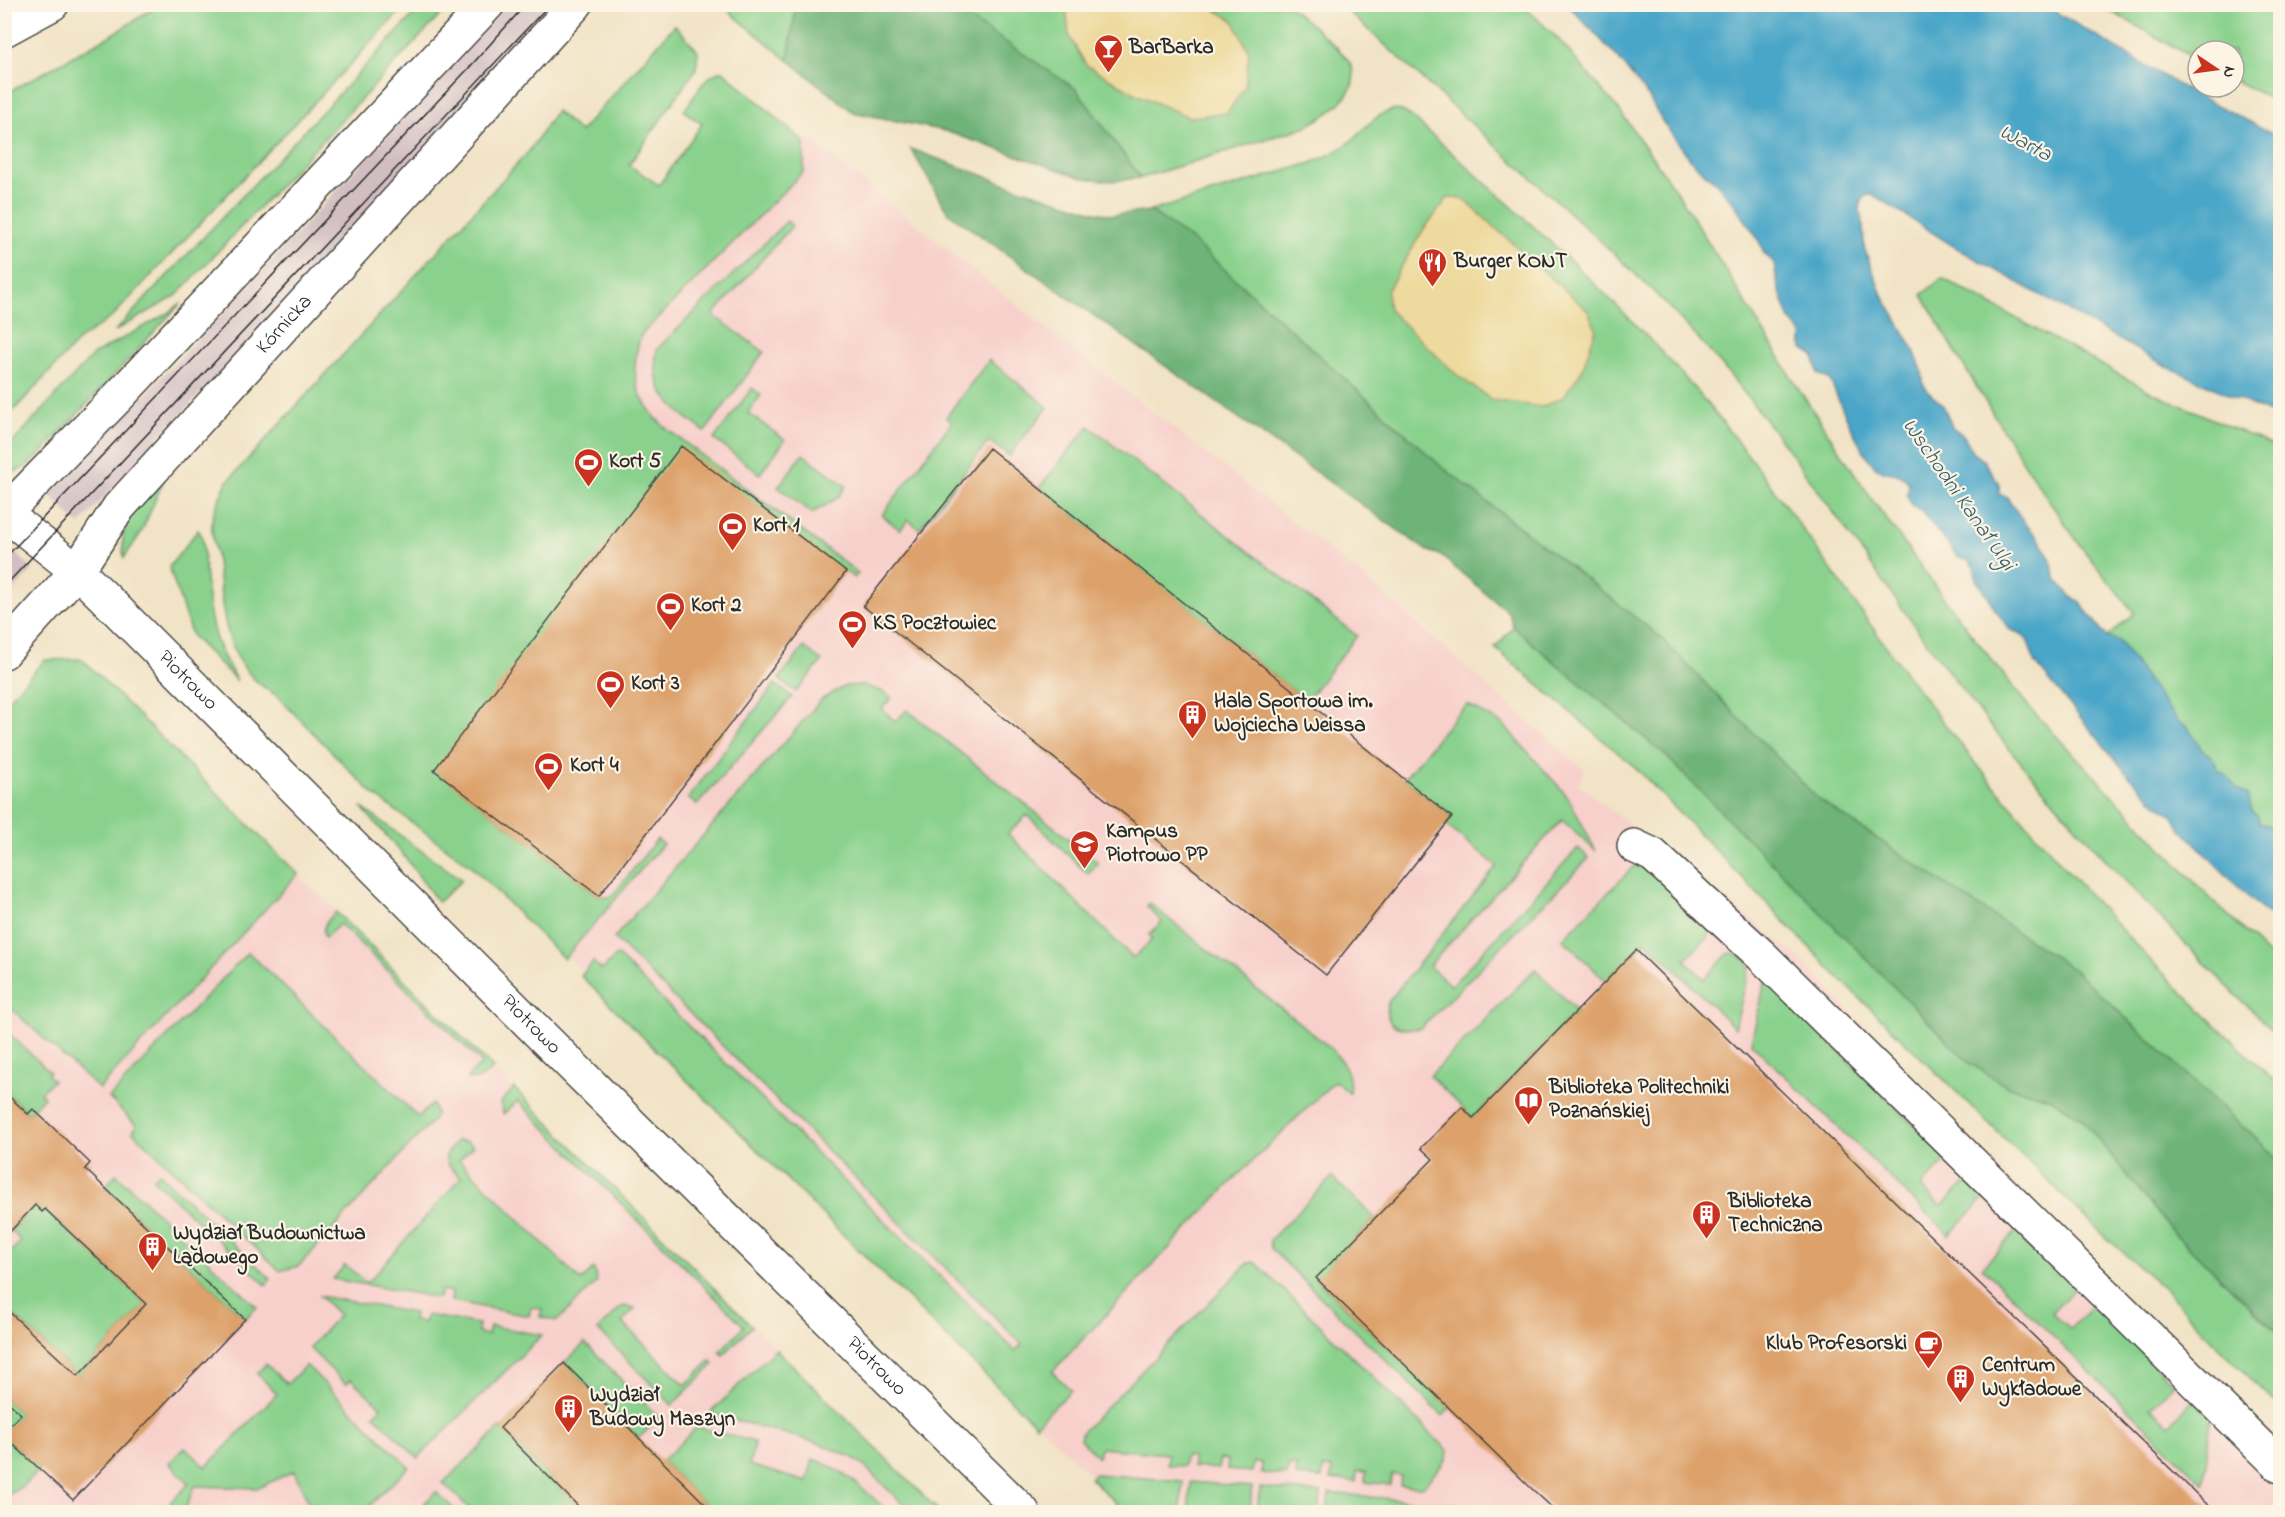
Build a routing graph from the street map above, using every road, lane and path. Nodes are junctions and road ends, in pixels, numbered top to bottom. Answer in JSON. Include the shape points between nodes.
{"nodes":[{"id":1,"x":52,"y":4,"type":"edge"},
{"id":2,"x":489,"y":4,"type":"edge"},
{"id":3,"x":576,"y":4,"type":"edge"},
{"id":4,"x":4,"y":30,"type":"edge"},
{"id":5,"x":5,"y":513,"type":"edge"},
{"id":6,"x":77,"y":571,"type":"junction"},
{"id":7,"x":4,"y":652,"type":"edge"},
{"id":8,"x":1634,"y":846,"type":"dead end"},
{"id":9,"x":2280,"y":1466,"type":"edge"},
{"id":10,"x":1023,"y":1512,"type":"edge"}],
"edges":[{"from":1,"to":4,"type":"street"},
{"from":2,"to":5,"type":"street"},
{"from":3,"to":6,"type":"street","name":"Kórnicka","via":[[119,507]]},
{"from":5,"to":6,"type":"street","name":"Piotrowo"},
{"from":6,"to":7,"type":"street","name":"Kórnicka"},
{"from":6,"to":10,"type":"street","name":"Piotrowo"},
{"from":8,"to":9,"type":"street","via":[[1653,855],[1762,956]]}]}
